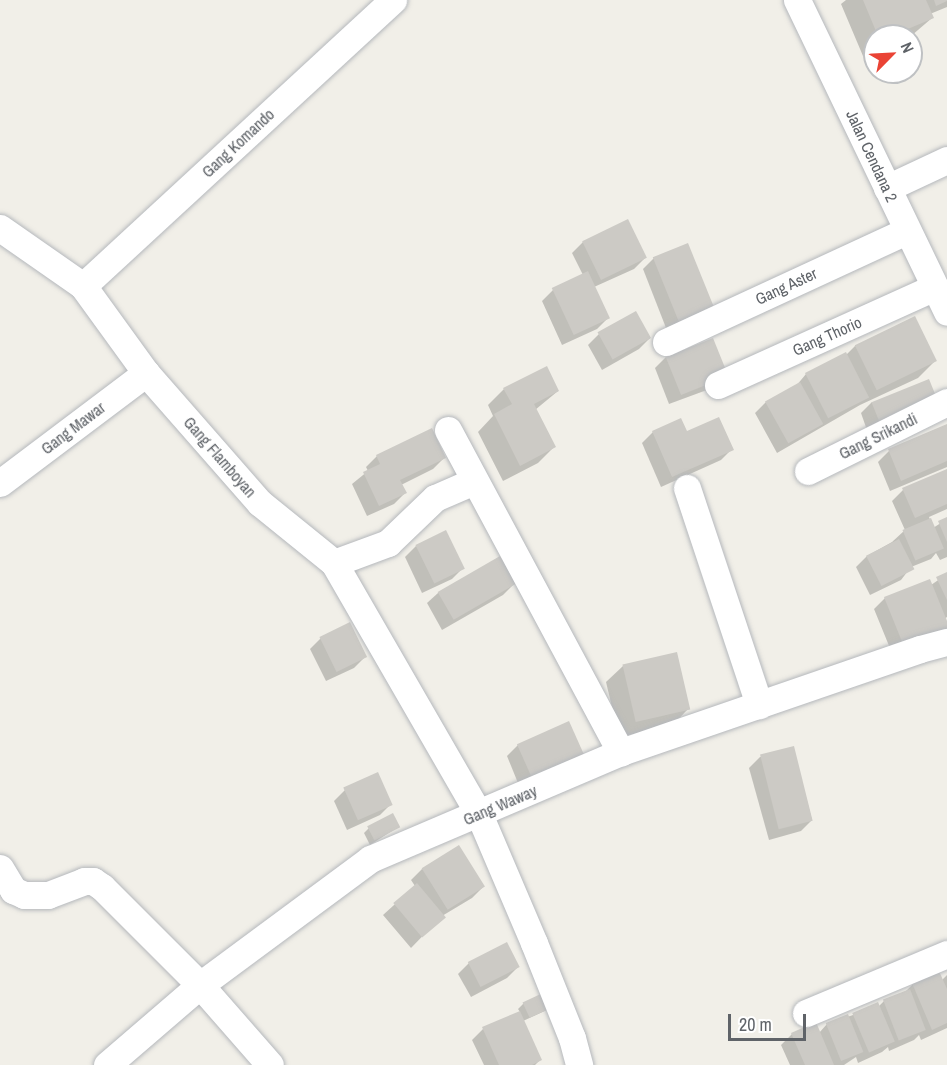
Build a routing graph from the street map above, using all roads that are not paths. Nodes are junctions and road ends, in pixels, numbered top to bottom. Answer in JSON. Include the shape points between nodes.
{"nodes":[{"id":1,"x":393,"y":0,"type":"edge"},
{"id":2,"x":797,"y":0,"type":"edge"},
{"id":3,"x":947,"y":160,"type":"edge"},
{"id":4,"x":887,"y":188,"type":"junction"},
{"id":5,"x":0,"y":228,"type":"edge"},
{"id":6,"x":906,"y":231,"type":"junction"},
{"id":7,"x":83,"y":286,"type":"junction"},
{"id":8,"x":935,"y":287,"type":"junction"},
{"id":9,"x":947,"y":312,"type":"edge"},
{"id":10,"x":666,"y":342,"type":"dead end"},
{"id":11,"x":146,"y":373,"type":"junction"},
{"id":12,"x":718,"y":385,"type":"dead end"},
{"id":13,"x":947,"y":402,"type":"edge"},
{"id":14,"x":448,"y":430,"type":"dead end"},
{"id":15,"x":808,"y":471,"type":"dead end"},
{"id":16,"x":474,"y":481,"type":"junction"},
{"id":17,"x":0,"y":483,"type":"edge"},
{"id":18,"x":687,"y":488,"type":"dead end"},
{"id":19,"x":334,"y":563,"type":"junction"},
{"id":20,"x":947,"y":642,"type":"edge"},
{"id":21,"x":759,"y":705,"type":"junction"},
{"id":22,"x":621,"y":752,"type":"junction"},
{"id":23,"x":479,"y":814,"type":"junction"},
{"id":24,"x":0,"y":868,"type":"edge"},
{"id":25,"x":947,"y":954,"type":"edge"},
{"id":26,"x":200,"y":985,"type":"junction"},
{"id":27,"x":806,"y":1013,"type":"dead end"},
{"id":28,"x":107,"y":1065,"type":"edge"},
{"id":29,"x":270,"y":1065,"type":"edge"},
{"id":30,"x":579,"y":1065,"type":"edge"}],
"edges":[{"from":1,"to":7,"type":"street","name":"Gang Komando"},
{"from":2,"to":4,"type":"street","name":"Jalan Cendana 2"},
{"from":3,"to":4,"type":"street"},
{"from":4,"to":6,"type":"street","name":"Jalan Cendana 2"},
{"from":5,"to":7,"type":"street","name":"Gang Flamboyan"},
{"from":6,"to":8,"type":"street","name":"Jalan Cendana 2"},
{"from":6,"to":10,"type":"street","name":"Gang Aster"},
{"from":7,"to":11,"type":"street","name":"Gang Flamboyan"},
{"from":8,"to":9,"type":"street","name":"Jalan Cendana 2"},
{"from":8,"to":12,"type":"street","name":"Gang Thorio"},
{"from":11,"to":17,"type":"street","name":"Gang Mawar"},
{"from":11,"to":19,"type":"street","name":"Gang Flamboyan","via":[[260,502]]},
{"from":13,"to":15,"type":"street","name":"Gang Srikandi"},
{"from":14,"to":16,"type":"street"},
{"from":16,"to":19,"type":"street","via":[[435,498],[388,543]]},
{"from":16,"to":22,"type":"street"},
{"from":18,"to":21,"type":"street"},
{"from":19,"to":23,"type":"street"},
{"from":20,"to":21,"type":"street","name":"Gang Waway"},
{"from":21,"to":22,"type":"street","name":"Gang Waway"},
{"from":22,"to":23,"type":"street","name":"Gang Waway"},
{"from":23,"to":26,"type":"street","name":"Gang Waway","via":[[369,859]]},
{"from":23,"to":30,"type":"street","via":[[555,996]]},
{"from":24,"to":26,"type":"street","via":[[13,890],[24,895],[48,896],[93,881]]},
{"from":25,"to":27,"type":"street"},
{"from":26,"to":28,"type":"street","name":"Gang Waway"},
{"from":26,"to":29,"type":"street"}]}
